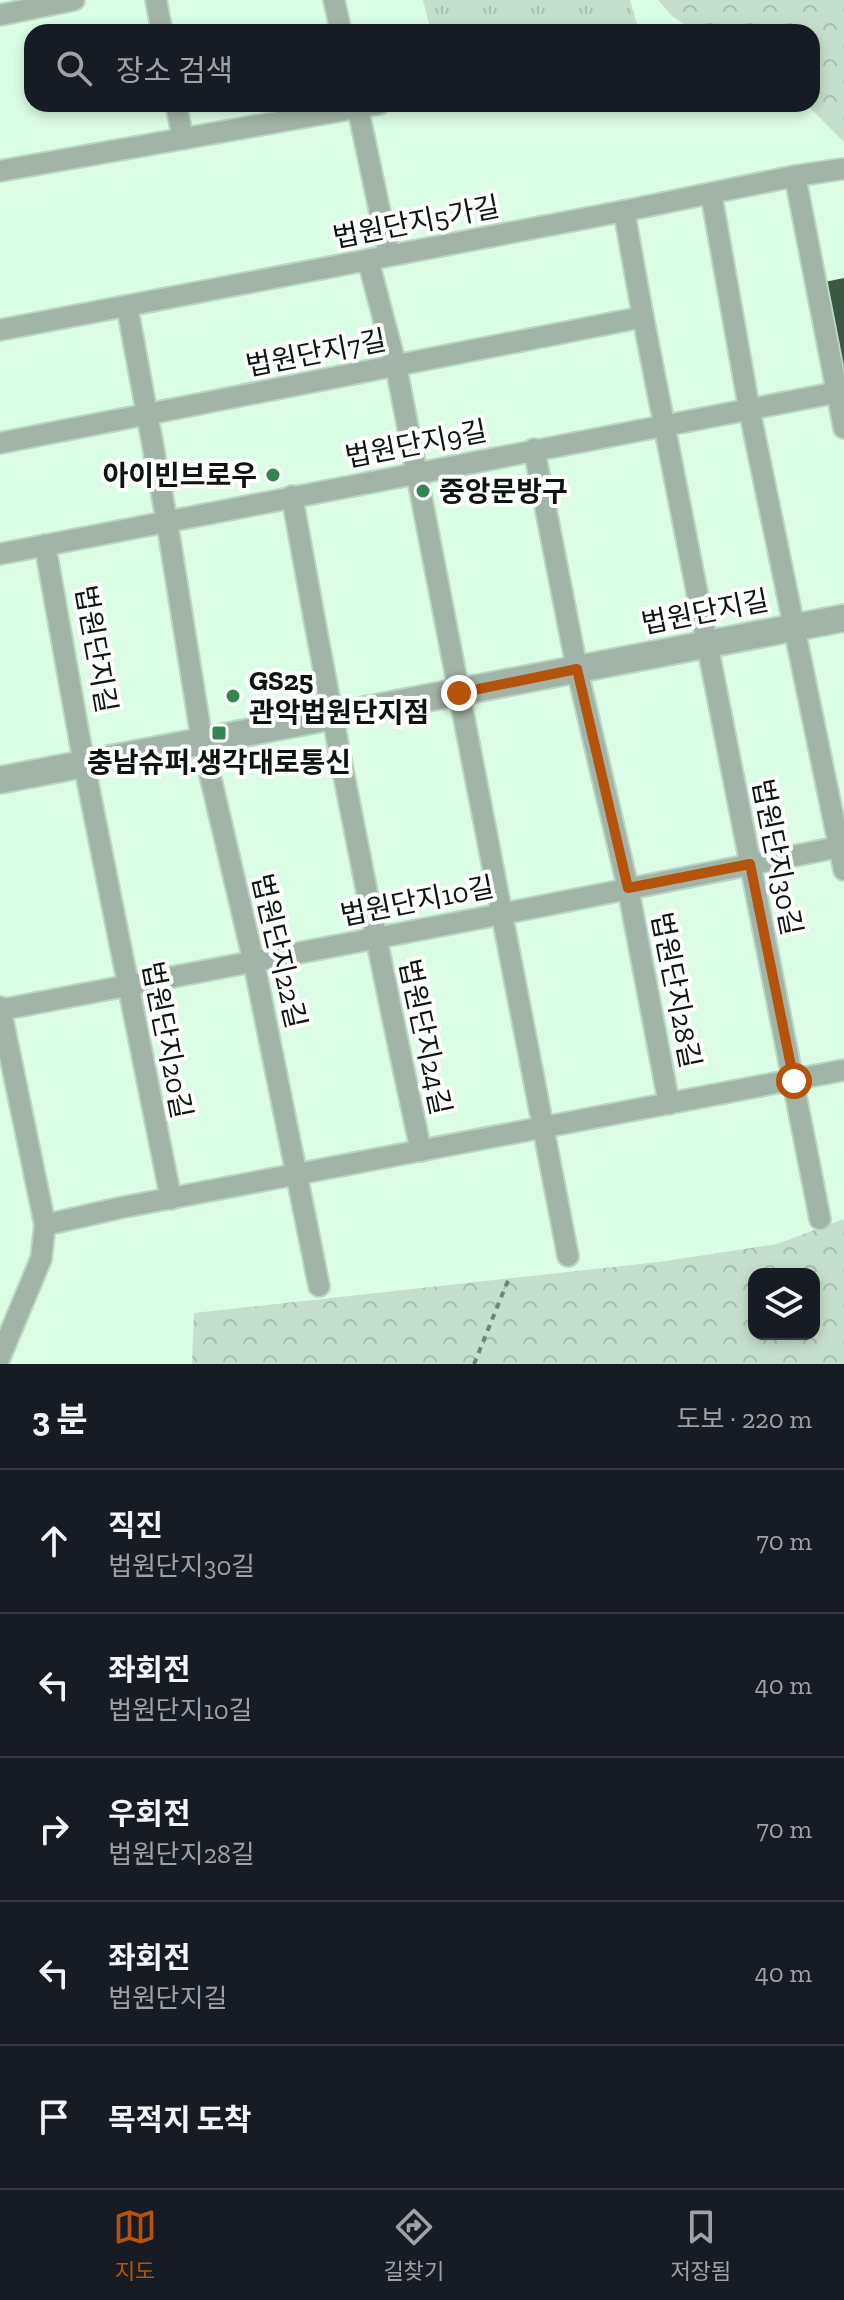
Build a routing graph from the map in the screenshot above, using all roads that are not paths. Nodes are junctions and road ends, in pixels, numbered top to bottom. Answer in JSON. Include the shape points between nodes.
{"nodes":[{"id":1,"x":74,"y":0,"type":"edge"},
{"id":2,"x":156,"y":0,"type":"edge"},
{"id":3,"x":334,"y":0,"type":"edge"},
{"id":4,"x":0,"y":15,"type":"edge"},
{"id":5,"x":160,"y":24,"type":"edge"},
{"id":6,"x":339,"y":24,"type":"edge"},
{"id":7,"x":178,"y":112,"type":"edge"},
{"id":8,"x":328,"y":112,"type":"edge"},
{"id":9,"x":366,"y":112,"type":"edge"},
{"id":10,"x":183,"y":139,"type":"junction"},
{"id":11,"x":842,"y":169,"type":"dead end"},
{"id":12,"x":0,"y":171,"type":"edge"},
{"id":13,"x":795,"y":176,"type":"junction"},
{"id":14,"x":711,"y":193,"type":"junction"},
{"id":15,"x":624,"y":211,"type":"junction"},
{"id":16,"x":389,"y":255,"type":"junction"},
{"id":17,"x":368,"y":260,"type":"junction"},
{"id":18,"x":127,"y":306,"type":"junction"},
{"id":19,"x":643,"y":317,"type":"junction"},
{"id":20,"x":0,"y":330,"type":"edge"},
{"id":21,"x":396,"y":366,"type":"junction"},
{"id":22,"x":841,"y":392,"type":"edge"},
{"id":23,"x":749,"y":408,"type":"junction"},
{"id":24,"x":147,"y":414,"type":"junction"},
{"id":25,"x":664,"y":426,"type":"junction"},
{"id":26,"x":844,"y":428,"type":"edge"},
{"id":27,"x":0,"y":443,"type":"edge"},
{"id":28,"x":534,"y":449,"type":"junction"},
{"id":29,"x":417,"y":474,"type":"junction"},
{"id":30,"x":292,"y":496,"type":"junction"},
{"id":31,"x":167,"y":522,"type":"junction"},
{"id":32,"x":45,"y":545,"type":"junction"},
{"id":33,"x":0,"y":554,"type":"edge"},
{"id":34,"x":844,"y":618,"type":"edge"},
{"id":35,"x":794,"y":628,"type":"junction"},
{"id":36,"x":706,"y":644,"type":"junction"},
{"id":37,"x":577,"y":669,"type":"junction"},
{"id":38,"x":459,"y":693,"type":"junction"},
{"id":39,"x":331,"y":716,"type":"junction"},
{"id":40,"x":202,"y":741,"type":"junction"},
{"id":41,"x":84,"y":764,"type":"junction"},
{"id":42,"x":0,"y":780,"type":"edge"},
{"id":43,"x":842,"y":846,"type":"edge"},
{"id":44,"x":750,"y":864,"type":"junction"},
{"id":45,"x":844,"y":870,"type":"edge"},
{"id":46,"x":628,"y":888,"type":"junction"},
{"id":47,"x":500,"y":914,"type":"junction"},
{"id":48,"x":375,"y":937,"type":"junction"},
{"id":49,"x":254,"y":963,"type":"junction"},
{"id":50,"x":128,"y":986,"type":"junction"},
{"id":51,"x":0,"y":1009,"type":"edge"},
{"id":52,"x":844,"y":1070,"type":"edge"},
{"id":53,"x":794,"y":1081,"type":"junction"},
{"id":54,"x":669,"y":1104,"type":"junction"},
{"id":55,"x":545,"y":1126,"type":"junction"},
{"id":56,"x":421,"y":1151,"type":"junction"},
{"id":57,"x":299,"y":1175,"type":"junction"},
{"id":58,"x":171,"y":1199,"type":"junction"},
{"id":59,"x":820,"y":1219,"type":"dead end"},
{"id":60,"x":45,"y":1225,"type":"junction"},
{"id":61,"x":568,"y":1256,"type":"dead end"},
{"id":62,"x":319,"y":1286,"type":"dead end"},
{"id":63,"x":0,"y":1357,"type":"edge"}],
"edges":[{"from":1,"to":4,"type":"street"},
{"from":2,"to":5,"type":"street"},
{"from":3,"to":6,"type":"street"},
{"from":7,"to":10,"type":"street"},
{"from":8,"to":10,"type":"street"},
{"from":9,"to":16,"type":"street"},
{"from":10,"to":12,"type":"street"},
{"from":11,"to":13,"type":"street","name":"법원단지5가길"},
{"from":13,"to":14,"type":"street","name":"법원단지5가길"},
{"from":13,"to":22,"type":"street"},
{"from":14,"to":15,"type":"street","name":"법원단지5가길"},
{"from":14,"to":23,"type":"street"},
{"from":15,"to":16,"type":"street","name":"법원단지5가길"},
{"from":15,"to":19,"type":"street","name":"법원단지30길"},
{"from":16,"to":17,"type":"street","name":"법원단지5가길"},
{"from":17,"to":18,"type":"street","name":"법원단지5가길"},
{"from":17,"to":21,"type":"street"},
{"from":18,"to":20,"type":"street","name":"법원단지5가길"},
{"from":18,"to":24,"type":"street","name":"법원단지22길"},
{"from":19,"to":21,"type":"street","name":"법원단지7길"},
{"from":19,"to":25,"type":"street","name":"법원단지30길"},
{"from":21,"to":24,"type":"street","name":"법원단지7길"},
{"from":21,"to":29,"type":"street"},
{"from":22,"to":23,"type":"street","name":"법원단지9길"},
{"from":22,"to":26,"type":"street"},
{"from":23,"to":25,"type":"street","name":"법원단지9길"},
{"from":23,"to":35,"type":"street"},
{"from":24,"to":27,"type":"street","name":"법원단지7길"},
{"from":24,"to":31,"type":"street","name":"법원단지22길"},
{"from":25,"to":28,"type":"street","name":"법원단지9길"},
{"from":25,"to":36,"type":"street","name":"법원단지30길"},
{"from":28,"to":29,"type":"street","name":"법원단지9길"},
{"from":28,"to":37,"type":"street"},
{"from":29,"to":30,"type":"street","name":"법원단지9길"},
{"from":29,"to":38,"type":"street"},
{"from":30,"to":31,"type":"street","name":"법원단지9길"},
{"from":30,"to":39,"type":"street"},
{"from":31,"to":32,"type":"street","name":"법원단지9길"},
{"from":31,"to":40,"type":"street","name":"법원단지22길"},
{"from":32,"to":33,"type":"street","name":"법원단지9길"},
{"from":32,"to":41,"type":"street","name":"법원단지길"},
{"from":34,"to":35,"type":"street","name":"법원단지길"},
{"from":35,"to":36,"type":"street","name":"법원단지길"},
{"from":35,"to":43,"type":"street"},
{"from":36,"to":37,"type":"street","name":"법원단지길"},
{"from":36,"to":44,"type":"street","name":"법원단지30길"},
{"from":37,"to":38,"type":"street","name":"법원단지길"},
{"from":37,"to":46,"type":"street","name":"법원단지28길"},
{"from":38,"to":39,"type":"street","name":"법원단지길"},
{"from":38,"to":47,"type":"street"},
{"from":39,"to":40,"type":"street","name":"법원단지길"},
{"from":39,"to":48,"type":"street","name":"법원단지24길"},
{"from":40,"to":41,"type":"street","name":"법원단지길"},
{"from":40,"to":49,"type":"street","name":"법원단지22길"},
{"from":41,"to":42,"type":"street","name":"법원단지길"},
{"from":41,"to":50,"type":"street","name":"법원단지20길"},
{"from":43,"to":44,"type":"street","name":"법원단지10길"},
{"from":43,"to":45,"type":"street"},
{"from":44,"to":46,"type":"street","name":"법원단지10길"},
{"from":44,"to":53,"type":"street","name":"법원단지30길"},
{"from":46,"to":47,"type":"street","name":"법원단지10길"},
{"from":46,"to":54,"type":"street","name":"법원단지28길"},
{"from":47,"to":48,"type":"street","name":"법원단지10길"},
{"from":47,"to":55,"type":"street"},
{"from":48,"to":49,"type":"street","name":"법원단지10길"},
{"from":48,"to":56,"type":"street","name":"법원단지24길"},
{"from":49,"to":50,"type":"street","name":"법원단지10길"},
{"from":49,"to":57,"type":"street","name":"법원단지22길"},
{"from":50,"to":51,"type":"street","name":"법원단지10길"},
{"from":50,"to":58,"type":"street","name":"법원단지20길"},
{"from":51,"to":60,"type":"street"},
{"from":52,"to":53,"type":"street"},
{"from":53,"to":54,"type":"street","name":"법원단지28길"},
{"from":53,"to":59,"type":"street","name":"법원단지30길"},
{"from":54,"to":55,"type":"street","name":"법원단지24길"},
{"from":55,"to":56,"type":"street","name":"법원단지24길"},
{"from":55,"to":61,"type":"street"},
{"from":56,"to":57,"type":"street"},
{"from":57,"to":58,"type":"street"},
{"from":57,"to":62,"type":"street","name":"법원단지22길"},
{"from":58,"to":60,"type":"street"},
{"from":60,"to":63,"type":"street","via":[[41,1259]]}]}
